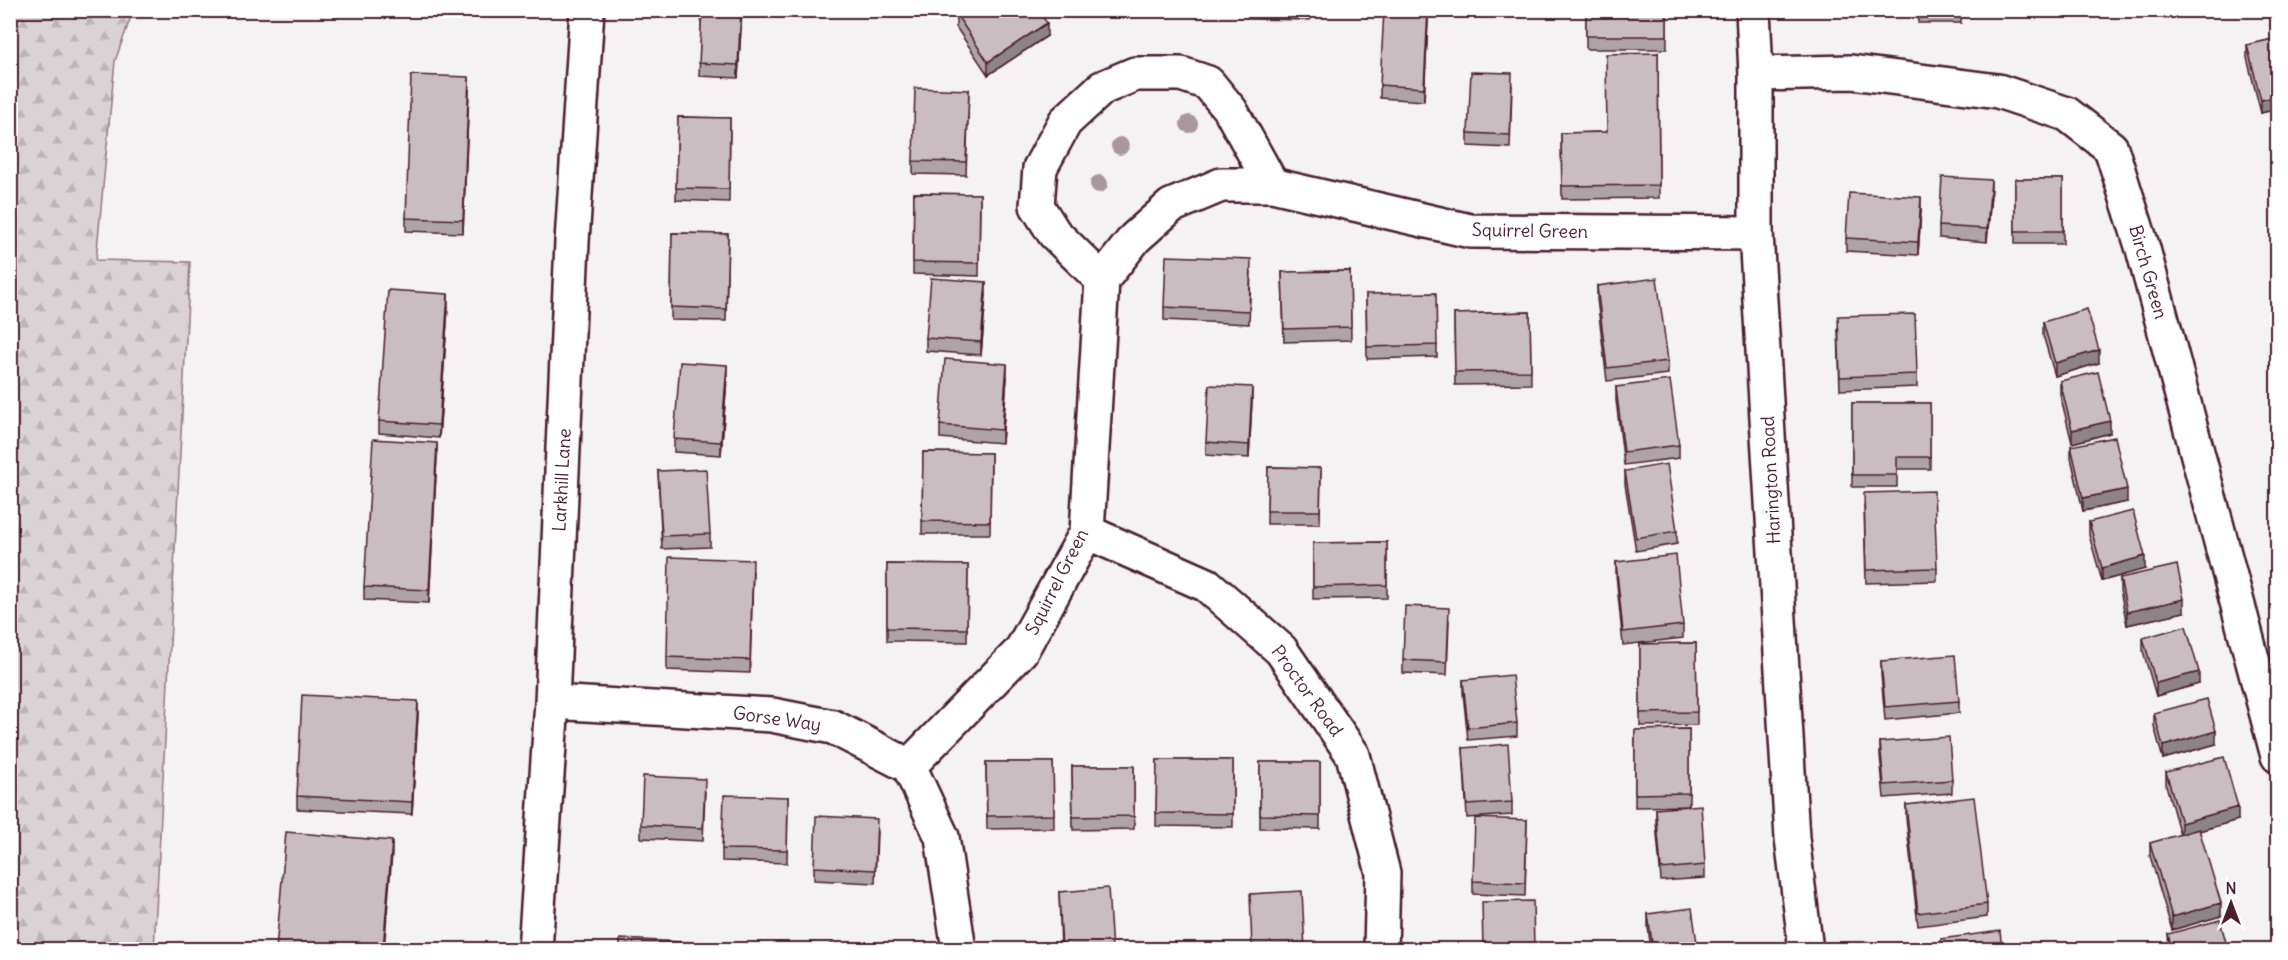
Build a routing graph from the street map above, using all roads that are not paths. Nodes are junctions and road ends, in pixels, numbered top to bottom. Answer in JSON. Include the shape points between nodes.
{"nodes":[{"id":1,"x":587,"y":10,"type":"edge"},
{"id":2,"x":1754,"y":10,"type":"edge"},
{"id":3,"x":1756,"y":74,"type":"junction"},
{"id":4,"x":1272,"y":185,"type":"junction"},
{"id":5,"x":1756,"y":233,"type":"junction"},
{"id":6,"x":1102,"y":280,"type":"junction"},
{"id":7,"x":1087,"y":532,"type":"junction"},
{"id":8,"x":552,"y":702,"type":"junction"},
{"id":9,"x":2277,"y":756,"type":"edge"},
{"id":10,"x":909,"y":766,"type":"junction"},
{"id":11,"x":535,"y":950,"type":"edge"},
{"id":12,"x":959,"y":950,"type":"edge"},
{"id":13,"x":1381,"y":950,"type":"edge"},
{"id":14,"x":1806,"y":950,"type":"edge"}],
"edges":[{"from":1,"to":8,"type":"street","name":"Larkhill Lane","via":[[572,242]]},
{"from":2,"to":3,"type":"street","name":"Harington Road"},
{"from":3,"to":5,"type":"street","name":"Harington Road"},
{"from":3,"to":9,"type":"street","name":"Birch Green","via":[[1851,72],[1998,91],[2067,114],[2111,148],[2143,249]]},
{"from":4,"to":5,"type":"street","name":"Squirrel Green","via":[[1470,231]]},
{"from":4,"to":6,"type":"street","name":"Squirrel Green","via":[[1221,185],[1171,206],[1135,238]]},
{"from":4,"to":6,"type":"street","via":[[1231,111],[1208,83],[1181,74],[1135,74],[1102,88],[1060,131],[1040,168],[1037,206],[1054,233]]},
{"from":5,"to":14,"type":"street","name":"Harington Road","via":[[1792,838]]},
{"from":6,"to":7,"type":"street","name":"Squirrel Green"},
{"from":7,"to":10,"type":"street","name":"Squirrel Green","via":[[1021,651]]},
{"from":7,"to":13,"type":"street","name":"Proctor Road","via":[[1207,585],[1281,650],[1353,754],[1383,873]]},
{"from":8,"to":10,"type":"street","name":"Gorse Way","via":[[772,715],[833,727]]},
{"from":8,"to":11,"type":"street","name":"Larkhill Lane"},
{"from":10,"to":12,"type":"street","via":[[942,837]]}]}
